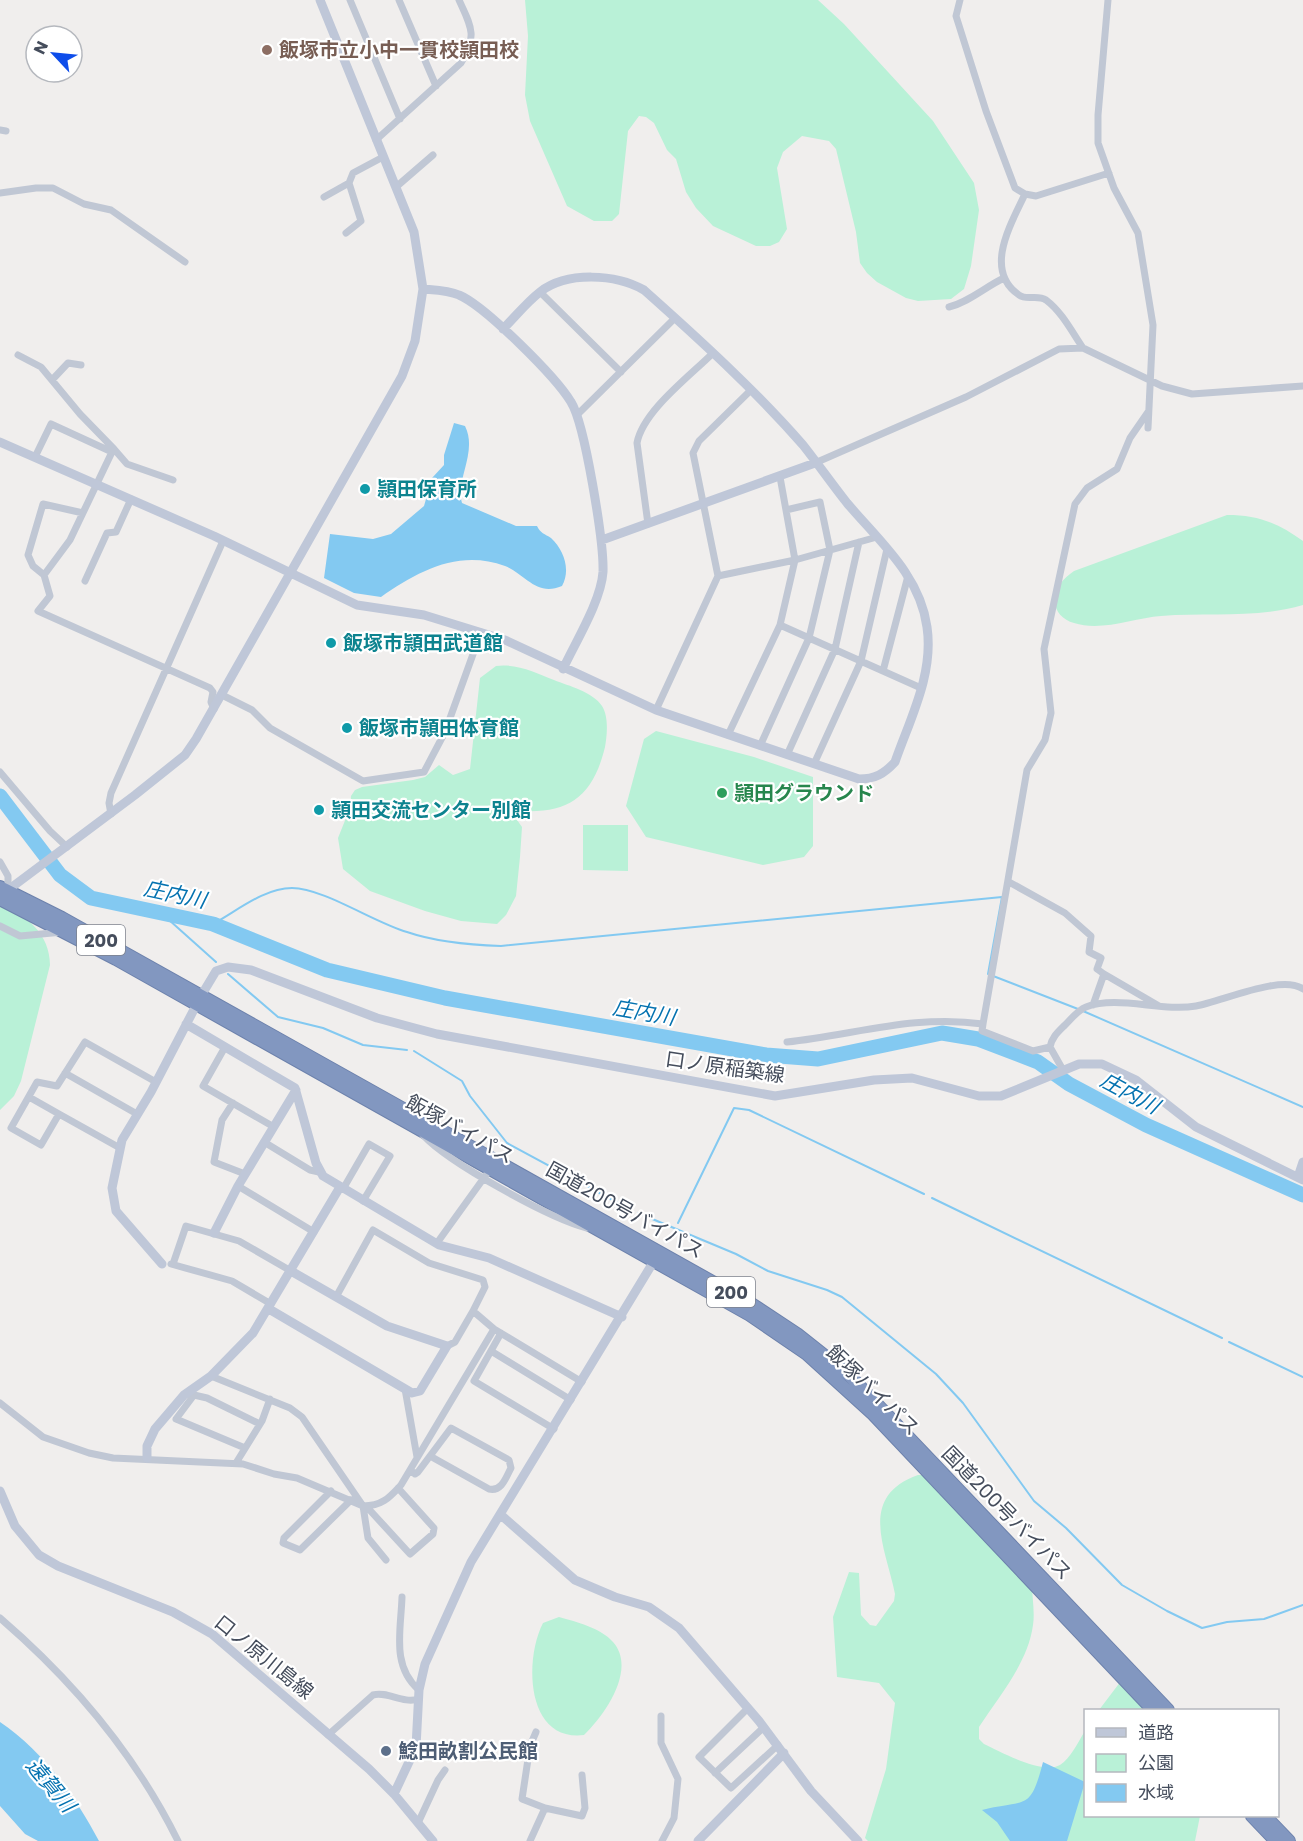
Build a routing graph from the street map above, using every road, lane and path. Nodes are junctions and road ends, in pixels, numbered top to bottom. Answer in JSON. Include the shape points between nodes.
{"nodes":[{"id":1,"x":320,"y":0,"type":"edge"},
{"id":2,"x":350,"y":0,"type":"edge"},
{"id":3,"x":399,"y":0,"type":"edge"},
{"id":4,"x":459,"y":0,"type":"edge"},
{"id":5,"x":960,"y":0,"type":"edge"},
{"id":6,"x":1108,"y":0,"type":"edge"},
{"id":7,"x":436,"y":86,"type":"junction"},
{"id":8,"x":400,"y":119,"type":"junction"},
{"id":9,"x":376,"y":140,"type":"junction"},
{"id":10,"x":434,"y":154,"type":"dead end"},
{"id":11,"x":383,"y":157,"type":"junction"},
{"id":12,"x":1109,"y":173,"type":"junction"},
{"id":13,"x":349,"y":183,"type":"junction"},
{"id":14,"x":396,"y":187,"type":"junction"},
{"id":15,"x":0,"y":193,"type":"edge"},
{"id":16,"x":1025,"y":194,"type":"junction"},
{"id":17,"x":324,"y":197,"type":"dead end"},
{"id":18,"x":346,"y":233,"type":"dead end"},
{"id":19,"x":185,"y":262,"type":"dead end"},
{"id":20,"x":1004,"y":278,"type":"junction"},
{"id":21,"x":423,"y":288,"type":"junction"},
{"id":22,"x":540,"y":292,"type":"junction"},
{"id":23,"x":949,"y":307,"type":"dead end"},
{"id":24,"x":675,"y":318,"type":"junction"},
{"id":25,"x":503,"y":329,"type":"junction"},
{"id":26,"x":1083,"y":348,"type":"junction"},
{"id":27,"x":713,"y":353,"type":"junction"},
{"id":28,"x":18,"y":355,"type":"dead end"},
{"id":29,"x":81,"y":365,"type":"dead end"},
{"id":30,"x":621,"y":372,"type":"junction"},
{"id":31,"x":52,"y":380,"type":"junction"},
{"id":32,"x":1150,"y":381,"type":"junction"},
{"id":33,"x":1303,"y":386,"type":"edge"},
{"id":34,"x":751,"y":390,"type":"junction"},
{"id":35,"x":1148,"y":412,"type":"junction"},
{"id":36,"x":577,"y":415,"type":"junction"},
{"id":37,"x":1148,"y":428,"type":"dead end"},
{"id":38,"x":0,"y":442,"type":"edge"},
{"id":39,"x":113,"y":451,"type":"junction"},
{"id":40,"x":35,"y":458,"type":"junction"},
{"id":41,"x":815,"y":463,"type":"junction"},
{"id":42,"x":780,"y":477,"type":"junction"},
{"id":43,"x":173,"y":480,"type":"dead end"},
{"id":44,"x":96,"y":483,"type":"junction"},
{"id":45,"x":130,"y":499,"type":"junction"},
{"id":46,"x":702,"y":504,"type":"junction"},
{"id":47,"x":786,"y":510,"type":"junction"},
{"id":48,"x":83,"y":513,"type":"junction"},
{"id":49,"x":648,"y":524,"type":"junction"},
{"id":50,"x":877,"y":537,"type":"junction"},
{"id":51,"x":602,"y":540,"type":"junction"},
{"id":52,"x":224,"y":541,"type":"junction"},
{"id":53,"x":860,"y":542,"type":"junction"},
{"id":54,"x":887,"y":549,"type":"junction"},
{"id":55,"x":830,"y":550,"type":"junction"},
{"id":56,"x":795,"y":560,"type":"junction"},
{"id":57,"x":291,"y":573,"type":"junction"},
{"id":58,"x":44,"y":575,"type":"junction"},
{"id":59,"x":718,"y":576,"type":"junction"},
{"id":60,"x":908,"y":576,"type":"junction"},
{"id":61,"x":85,"y":581,"type":"dead end"},
{"id":62,"x":780,"y":625,"type":"junction"},
{"id":63,"x":481,"y":632,"type":"junction"},
{"id":64,"x":810,"y":638,"type":"junction"},
{"id":65,"x":835,"y":649,"type":"junction"},
{"id":66,"x":861,"y":661,"type":"junction"},
{"id":67,"x":166,"y":669,"type":"junction"},
{"id":68,"x":563,"y":669,"type":"junction"},
{"id":69,"x":883,"y":671,"type":"junction"},
{"id":70,"x":921,"y":688,"type":"junction"},
{"id":71,"x":222,"y":695,"type":"junction"},
{"id":72,"x":214,"y":709,"type":"junction"},
{"id":73,"x":656,"y":710,"type":"junction"},
{"id":74,"x":729,"y":735,"type":"junction"},
{"id":75,"x":760,"y":746,"type":"junction"},
{"id":76,"x":787,"y":755,"type":"junction"},
{"id":77,"x":814,"y":764,"type":"junction"},
{"id":78,"x":0,"y":772,"type":"edge"},
{"id":79,"x":111,"y":814,"type":"junction"},
{"id":80,"x":66,"y":848,"type":"junction"},
{"id":81,"x":0,"y":862,"type":"edge"},
{"id":82,"x":1009,"y":882,"type":"junction"},
{"id":83,"x":3,"y":894,"type":"edge"},
{"id":84,"x":0,"y":927,"type":"edge"},
{"id":85,"x":66,"y":932,"type":"junction"},
{"id":86,"x":1104,"y":974,"type":"junction"},
{"id":87,"x":1303,"y":989,"type":"edge"},
{"id":88,"x":198,"y":1001,"type":"junction"},
{"id":89,"x":1093,"y":1005,"type":"junction"},
{"id":90,"x":1162,"y":1008,"type":"junction"},
{"id":91,"x":186,"y":1024,"type":"junction"},
{"id":92,"x":983,"y":1024,"type":"junction"},
{"id":93,"x":787,"y":1042,"type":"dead end"},
{"id":94,"x":225,"y":1047,"type":"junction"},
{"id":95,"x":1050,"y":1047,"type":"junction"},
{"id":96,"x":1063,"y":1070,"type":"junction"},
{"id":97,"x":65,"y":1073,"type":"junction"},
{"id":98,"x":156,"y":1082,"type":"junction"},
{"id":99,"x":296,"y":1090,"type":"junction"},
{"id":100,"x":29,"y":1097,"type":"junction"},
{"id":101,"x":233,"y":1103,"type":"junction"},
{"id":102,"x":59,"y":1114,"type":"junction"},
{"id":103,"x":136,"y":1114,"type":"junction"},
{"id":104,"x":274,"y":1128,"type":"junction"},
{"id":105,"x":264,"y":1142,"type":"junction"},
{"id":106,"x":120,"y":1148,"type":"junction"},
{"id":107,"x":1303,"y":1162,"type":"edge"},
{"id":108,"x":319,"y":1172,"type":"junction"},
{"id":109,"x":488,"y":1173,"type":"junction"},
{"id":110,"x":245,"y":1174,"type":"junction"},
{"id":111,"x":1300,"y":1178,"type":"edge"},
{"id":112,"x":238,"y":1186,"type":"junction"},
{"id":113,"x":341,"y":1188,"type":"junction"},
{"id":114,"x":363,"y":1201,"type":"junction"},
{"id":115,"x":314,"y":1232,"type":"junction"},
{"id":116,"x":214,"y":1233,"type":"junction"},
{"id":117,"x":437,"y":1243,"type":"junction"},
{"id":118,"x":658,"y":1256,"type":"junction"},
{"id":119,"x":162,"y":1264,"type":"joint"},
{"id":120,"x":173,"y":1264,"type":"junction"},
{"id":121,"x":291,"y":1271,"type":"junction"},
{"id":122,"x":336,"y":1297,"type":"junction"},
{"id":123,"x":270,"y":1306,"type":"junction"},
{"id":124,"x":473,"y":1311,"type":"junction"},
{"id":125,"x":622,"y":1317,"type":"junction"},
{"id":126,"x":494,"y":1329,"type":"junction"},
{"id":127,"x":501,"y":1334,"type":"junction"},
{"id":128,"x":447,"y":1346,"type":"junction"},
{"id":129,"x":491,"y":1351,"type":"junction"},
{"id":130,"x":211,"y":1376,"type":"junction"},
{"id":131,"x":582,"y":1382,"type":"junction"},
{"id":132,"x":405,"y":1389,"type":"junction"},
{"id":133,"x":270,"y":1399,"type":"junction"},
{"id":134,"x":571,"y":1400,"type":"junction"},
{"id":135,"x":0,"y":1402,"type":"edge"},
{"id":136,"x":171,"y":1417,"type":"junction"},
{"id":137,"x":260,"y":1424,"type":"junction"},
{"id":138,"x":554,"y":1429,"type":"junction"},
{"id":139,"x":245,"y":1448,"type":"junction"},
{"id":140,"x":430,"y":1456,"type":"dead end"},
{"id":141,"x":417,"y":1457,"type":"junction"},
{"id":142,"x":147,"y":1458,"type":"junction"},
{"id":143,"x":236,"y":1463,"type":"junction"},
{"id":144,"x":410,"y":1470,"type":"junction"},
{"id":145,"x":398,"y":1488,"type":"junction"},
{"id":146,"x":0,"y":1491,"type":"edge"},
{"id":147,"x":331,"y":1491,"type":"junction"},
{"id":148,"x":351,"y":1500,"type":"junction"},
{"id":149,"x":365,"y":1506,"type":"junction"},
{"id":150,"x":501,"y":1515,"type":"junction"},
{"id":151,"x":386,"y":1560,"type":"dead end"},
{"id":152,"x":402,"y":1597,"type":"dead end"},
{"id":153,"x":0,"y":1618,"type":"edge"},
{"id":154,"x":419,"y":1695,"type":"junction"},
{"id":155,"x":748,"y":1708,"type":"junction"},
{"id":156,"x":1151,"y":1709,"type":"edge"},
{"id":157,"x":1167,"y":1709,"type":"edge"},
{"id":158,"x":661,"y":1716,"type":"dead end"},
{"id":159,"x":764,"y":1727,"type":"junction"},
{"id":160,"x":536,"y":1732,"type":"dead end"},
{"id":161,"x":328,"y":1734,"type":"junction"},
{"id":162,"x":781,"y":1749,"type":"junction"},
{"id":163,"x":446,"y":1770,"type":"dead end"},
{"id":164,"x":715,"y":1773,"type":"junction"},
{"id":165,"x":582,"y":1775,"type":"dead end"},
{"id":166,"x":394,"y":1794,"type":"junction"},
{"id":167,"x":545,"y":1808,"type":"junction"},
{"id":168,"x":1254,"y":1817,"type":"edge"},
{"id":169,"x":1267,"y":1817,"type":"edge"},
{"id":170,"x":418,"y":1823,"type":"junction"},
{"id":171,"x":178,"y":1841,"type":"edge"},
{"id":172,"x":433,"y":1841,"type":"edge"},
{"id":173,"x":530,"y":1841,"type":"edge"},
{"id":174,"x":662,"y":1841,"type":"edge"},
{"id":175,"x":698,"y":1841,"type":"edge"},
{"id":176,"x":858,"y":1841,"type":"edge"},
{"id":177,"x":1276,"y":1841,"type":"edge"},
{"id":178,"x":1289,"y":1841,"type":"edge"}],
"edges":[{"from":1,"to":9,"type":"street"},
{"from":2,"to":8,"type":"street"},
{"from":3,"to":7,"type":"street"},
{"from":4,"to":7,"type":"street","via":[[471,26],[472,42],[460,63]]},
{"from":5,"to":16,"type":"street","via":[[956,16],[986,111],[1016,188]]},
{"from":6,"to":12,"type":"street","via":[[1098,143]]},
{"from":7,"to":8,"type":"street"},
{"from":8,"to":9,"type":"street"},
{"from":9,"to":11,"type":"street"},
{"from":10,"to":14,"type":"street"},
{"from":11,"to":13,"type":"street","via":[[353,173]]},
{"from":11,"to":14,"type":"street"},
{"from":12,"to":16,"type":"street","via":[[1036,196]]},
{"from":12,"to":32,"type":"street","via":[[1137,233],[1153,325]]},
{"from":13,"to":17,"type":"street"},
{"from":13,"to":18,"type":"street","via":[[361,221]]},
{"from":14,"to":21,"type":"street","via":[[414,232]]},
{"from":15,"to":19,"type":"street","via":[[53,189],[84,204],[111,210]]},
{"from":16,"to":20,"type":"street","via":[[1002,244]]},
{"from":20,"to":23,"type":"street","via":[[965,303]]},
{"from":20,"to":26,"type":"street","via":[[1023,297],[1045,299]]},
{"from":21,"to":25,"type":"street","via":[[460,295]]},
{"from":21,"to":57,"type":"street","via":[[415,341],[402,376]]},
{"from":22,"to":24,"type":"street","via":[[566,280],[612,278],[644,290]]},
{"from":22,"to":25,"type":"street"},
{"from":22,"to":30,"type":"street"},
{"from":24,"to":27,"type":"street"},
{"from":24,"to":30,"type":"street"},
{"from":25,"to":36,"type":"street","via":[[561,388]]},
{"from":26,"to":32,"type":"street"},
{"from":26,"to":41,"type":"street","via":[[1049,352],[966,397]]},
{"from":27,"to":34,"type":"street"},
{"from":27,"to":49,"type":"street","via":[[639,432]]},
{"from":28,"to":31,"type":"street","via":[[41,367]]},
{"from":29,"to":31,"type":"street","via":[[68,363]]},
{"from":30,"to":36,"type":"street"},
{"from":31,"to":39,"type":"street"},
{"from":32,"to":33,"type":"street","via":[[1192,393]]},
{"from":32,"to":35,"type":"street"},
{"from":34,"to":41,"type":"street"},
{"from":34,"to":46,"type":"street","via":[[695,448],[692,460]]},
{"from":35,"to":37,"type":"street"},
{"from":35,"to":82,"type":"street","via":[[1130,438],[1117,469],[1087,488],[1075,504],[1044,649],[1051,713],[1045,740],[1027,770]]},
{"from":36,"to":51,"type":"street"},
{"from":38,"to":40,"type":"street"},
{"from":39,"to":40,"type":"street","via":[[51,424]]},
{"from":39,"to":43,"type":"street","via":[[127,464]]},
{"from":39,"to":44,"type":"street"},
{"from":40,"to":44,"type":"street"},
{"from":41,"to":42,"type":"street"},
{"from":41,"to":50,"type":"street"},
{"from":42,"to":46,"type":"street"},
{"from":42,"to":47,"type":"street"},
{"from":44,"to":45,"type":"street"},
{"from":44,"to":48,"type":"street"},
{"from":45,"to":52,"type":"street"},
{"from":45,"to":61,"type":"street","via":[[116,532],[107,533]]},
{"from":46,"to":49,"type":"street"},
{"from":46,"to":59,"type":"street"},
{"from":47,"to":55,"type":"street","via":[[820,502]]},
{"from":47,"to":56,"type":"street"},
{"from":48,"to":58,"type":"street","via":[[70,540]]},
{"from":48,"to":58,"type":"street","via":[[44,504],[28,555],[33,567]]},
{"from":49,"to":51,"type":"street"},
{"from":50,"to":53,"type":"street"},
{"from":50,"to":54,"type":"street"},
{"from":51,"to":68,"type":"street","via":[[603,573],[598,591]]},
{"from":52,"to":57,"type":"street"},
{"from":52,"to":67,"type":"street"},
{"from":53,"to":55,"type":"street"},
{"from":53,"to":65,"type":"street"},
{"from":54,"to":60,"type":"street"},
{"from":54,"to":66,"type":"street"},
{"from":55,"to":56,"type":"street"},
{"from":55,"to":64,"type":"street"},
{"from":56,"to":59,"type":"street"},
{"from":56,"to":62,"type":"street"},
{"from":57,"to":63,"type":"street","via":[[357,604],[423,615]]},
{"from":57,"to":71,"type":"street"},
{"from":58,"to":67,"type":"street","via":[[50,596],[38,611]]},
{"from":59,"to":73,"type":"street"},
{"from":60,"to":69,"type":"street"},
{"from":60,"to":70,"type":"street","via":[[923,605],[927,629],[927,669]]},
{"from":62,"to":64,"type":"street"},
{"from":62,"to":74,"type":"street"},
{"from":63,"to":68,"type":"street"},
{"from":63,"to":71,"type":"street","via":[[445,732],[424,772],[363,781],[270,728],[252,710]]},
{"from":64,"to":65,"type":"street"},
{"from":64,"to":75,"type":"street"},
{"from":65,"to":66,"type":"street"},
{"from":65,"to":76,"type":"street"},
{"from":66,"to":69,"type":"street"},
{"from":66,"to":77,"type":"street"},
{"from":67,"to":72,"type":"street","via":[[210,688]]},
{"from":67,"to":79,"type":"street","via":[[111,793]]},
{"from":68,"to":73,"type":"street"},
{"from":69,"to":70,"type":"street"},
{"from":70,"to":77,"type":"street","via":[[895,762],[885,773],[859,779]]},
{"from":71,"to":72,"type":"street"},
{"from":72,"to":79,"type":"street","via":[[184,755]]},
{"from":73,"to":74,"type":"street"},
{"from":74,"to":75,"type":"street"},
{"from":75,"to":76,"type":"street"},
{"from":76,"to":77,"type":"street"},
{"from":78,"to":80,"type":"street"},
{"from":79,"to":80,"type":"street"},
{"from":80,"to":83,"type":"street"},
{"from":81,"to":83,"type":"street","via":[[8,876]]},
{"from":82,"to":86,"type":"street","via":[[1078,923],[1091,936],[1089,952],[1101,958],[1097,969]]},
{"from":82,"to":92,"type":"street"},
{"from":83,"to":85,"type":"highway","name":"飯塚バイパス","number":"200"},
{"from":83,"to":88,"type":"highway","name":"国道200号バイパス","number":"200"},
{"from":84,"to":85,"type":"street","via":[[20,936]]},
{"from":85,"to":88,"type":"highway","name":"飯塚バイパス","number":"200"},
{"from":86,"to":89,"type":"street"},
{"from":86,"to":90,"type":"street"},
{"from":87,"to":90,"type":"street","via":[[1291,983],[1277,984],[1218,1002]]},
{"from":88,"to":91,"type":"street"},
{"from":88,"to":96,"type":"street","name":"口ノ原稲築線","via":[[216,971],[251,970],[377,1018],[437,1034],[776,1096],[874,1080],[912,1078],[987,1097],[1017,1091]]},
{"from":88,"to":109,"type":"highway","name":"飯塚バイパス","number":"200"},
{"from":88,"to":118,"type":"highway","name":"国道200号バイパス","number":"200"},
{"from":89,"to":90,"type":"street"},
{"from":89,"to":95,"type":"street","via":[[1070,1020],[1054,1036]]},
{"from":91,"to":94,"type":"street"},
{"from":91,"to":98,"type":"street"},
{"from":92,"to":93,"type":"street","via":[[901,1022]]},
{"from":92,"to":95,"type":"street","via":[[982,1031],[1033,1051]]},
{"from":94,"to":99,"type":"street"},
{"from":94,"to":101,"type":"street","via":[[203,1086]]},
{"from":95,"to":96,"type":"street"},
{"from":96,"to":111,"type":"street","name":"口ノ原稲築線","via":[[1089,1063],[1119,1070],[1196,1127]]},
{"from":97,"to":98,"type":"street","via":[[85,1042]]},
{"from":97,"to":100,"type":"street","via":[[57,1086],[37,1083]]},
{"from":97,"to":103,"type":"street"},
{"from":98,"to":103,"type":"street"},
{"from":99,"to":104,"type":"street"},
{"from":99,"to":108,"type":"street"},
{"from":100,"to":102,"type":"street"},
{"from":100,"to":102,"type":"street","via":[[11,1128],[41,1145]]},
{"from":101,"to":104,"type":"street"},
{"from":101,"to":110,"type":"street","via":[[222,1120],[214,1162]]},
{"from":102,"to":106,"type":"street"},
{"from":103,"to":106,"type":"street"},
{"from":104,"to":105,"type":"street"},
{"from":105,"to":108,"type":"street"},
{"from":105,"to":110,"type":"street"},
{"from":106,"to":119,"type":"street","via":[[112,1188],[116,1211]]},
{"from":107,"to":111,"type":"street"},
{"from":108,"to":113,"type":"street"},
{"from":109,"to":117,"type":"street"},
{"from":109,"to":118,"type":"highway","name":"飯塚バイパス","number":"200"},
{"from":110,"to":112,"type":"street"},
{"from":112,"to":115,"type":"street"},
{"from":112,"to":116,"type":"street"},
{"from":113,"to":114,"type":"street"},
{"from":113,"to":114,"type":"street","via":[[369,1144],[390,1156]]},
{"from":113,"to":115,"type":"street"},
{"from":114,"to":117,"type":"street"},
{"from":115,"to":121,"type":"street"},
{"from":116,"to":120,"type":"street","via":[[186,1226]]},
{"from":116,"to":121,"type":"street"},
{"from":117,"to":125,"type":"street","via":[[489,1258]]},
{"from":118,"to":125,"type":"street"},
{"from":118,"to":156,"type":"highway","name":"飯塚バイパス","number":"200","via":[[785,1338],[842,1383]]},
{"from":118,"to":157,"type":"highway","name":"国道200号バイパス","number":"200","via":[[779,1321],[850,1376]]},
{"from":119,"to":120,"type":"street"},
{"from":120,"to":123,"type":"street","via":[[232,1281]]},
{"from":121,"to":122,"type":"street"},
{"from":121,"to":123,"type":"street"},
{"from":122,"to":124,"type":"street","via":[[373,1230],[429,1263],[483,1280],[485,1287]]},
{"from":122,"to":128,"type":"street","via":[[387,1326]]},
{"from":123,"to":130,"type":"street","via":[[253,1333]]},
{"from":123,"to":132,"type":"street"},
{"from":124,"to":126,"type":"street"},
{"from":124,"to":128,"type":"street","via":[[455,1342]]},
{"from":125,"to":131,"type":"street"},
{"from":126,"to":127,"type":"street"},
{"from":126,"to":141,"type":"street"},
{"from":127,"to":129,"type":"street"},
{"from":127,"to":131,"type":"street"},
{"from":128,"to":132,"type":"street","via":[[420,1391],[412,1394]]},
{"from":129,"to":134,"type":"street"},
{"from":129,"to":138,"type":"street","via":[[475,1377],[476,1384]]},
{"from":130,"to":133,"type":"street"},
{"from":130,"to":136,"type":"street","via":[[184,1395]]},
{"from":131,"to":134,"type":"street"},
{"from":132,"to":141,"type":"street"},
{"from":133,"to":137,"type":"street"},
{"from":133,"to":149,"type":"street","via":[[302,1416]]},
{"from":134,"to":138,"type":"street"},
{"from":135,"to":142,"type":"street","via":[[43,1437],[67,1447],[113,1458]]},
{"from":136,"to":137,"type":"street","via":[[194,1395]]},
{"from":136,"to":139,"type":"street"},
{"from":136,"to":142,"type":"street","via":[[150,1438]]},
{"from":137,"to":139,"type":"street"},
{"from":138,"to":150,"type":"street"},
{"from":139,"to":143,"type":"street"},
{"from":140,"to":144,"type":"street","via":[[495,1490],[511,1468],[509,1460],[451,1428],[425,1463],[418,1472]]},
{"from":141,"to":144,"type":"street"},
{"from":142,"to":143,"type":"street"},
{"from":143,"to":147,"type":"street"},
{"from":144,"to":145,"type":"street"},
{"from":145,"to":149,"type":"street","via":[[380,1504]]},
{"from":145,"to":149,"type":"street","via":[[434,1528],[433,1534],[410,1554]]},
{"from":146,"to":161,"type":"street","name":"口ノ原川島線","via":[[15,1526],[39,1555],[173,1612],[212,1634]]},
{"from":147,"to":148,"type":"street"},
{"from":147,"to":148,"type":"street","via":[[283,1543],[300,1550]]},
{"from":148,"to":149,"type":"street"},
{"from":149,"to":151,"type":"street","via":[[368,1538]]},
{"from":150,"to":154,"type":"street","via":[[450,1605],[425,1664]]},
{"from":150,"to":155,"type":"street","via":[[575,1580],[649,1607],[679,1628]]},
{"from":152,"to":154,"type":"street","via":[[401,1667]]},
{"from":153,"to":171,"type":"street","via":[[49,1662],[92,1711],[123,1752]]},
{"from":154,"to":161,"type":"street","via":[[411,1702],[380,1693],[373,1695]]},
{"from":154,"to":166,"type":"street","via":[[416,1747]]},
{"from":155,"to":159,"type":"street"},
{"from":155,"to":164,"type":"street","via":[[699,1757]]},
{"from":158,"to":174,"type":"street","via":[[661,1743],[678,1779],[674,1818]]},
{"from":159,"to":162,"type":"street"},
{"from":159,"to":164,"type":"street"},
{"from":160,"to":167,"type":"street","via":[[530,1746],[522,1799]]},
{"from":161,"to":166,"type":"street","name":"口ノ原川島線"},
{"from":162,"to":164,"type":"street","via":[[731,1788]]},
{"from":162,"to":175,"type":"street"},
{"from":162,"to":176,"type":"street","via":[[811,1791]]},
{"from":163,"to":170,"type":"street"},
{"from":165,"to":167,"type":"street","via":[[582,1816]]},
{"from":166,"to":170,"type":"street","name":"口ノ原川島線"},
{"from":167,"to":173,"type":"street"},
{"from":168,"to":177,"type":"highway"},
{"from":169,"to":178,"type":"highway"},
{"from":170,"to":172,"type":"street","name":"口ノ原川島線"}]}
